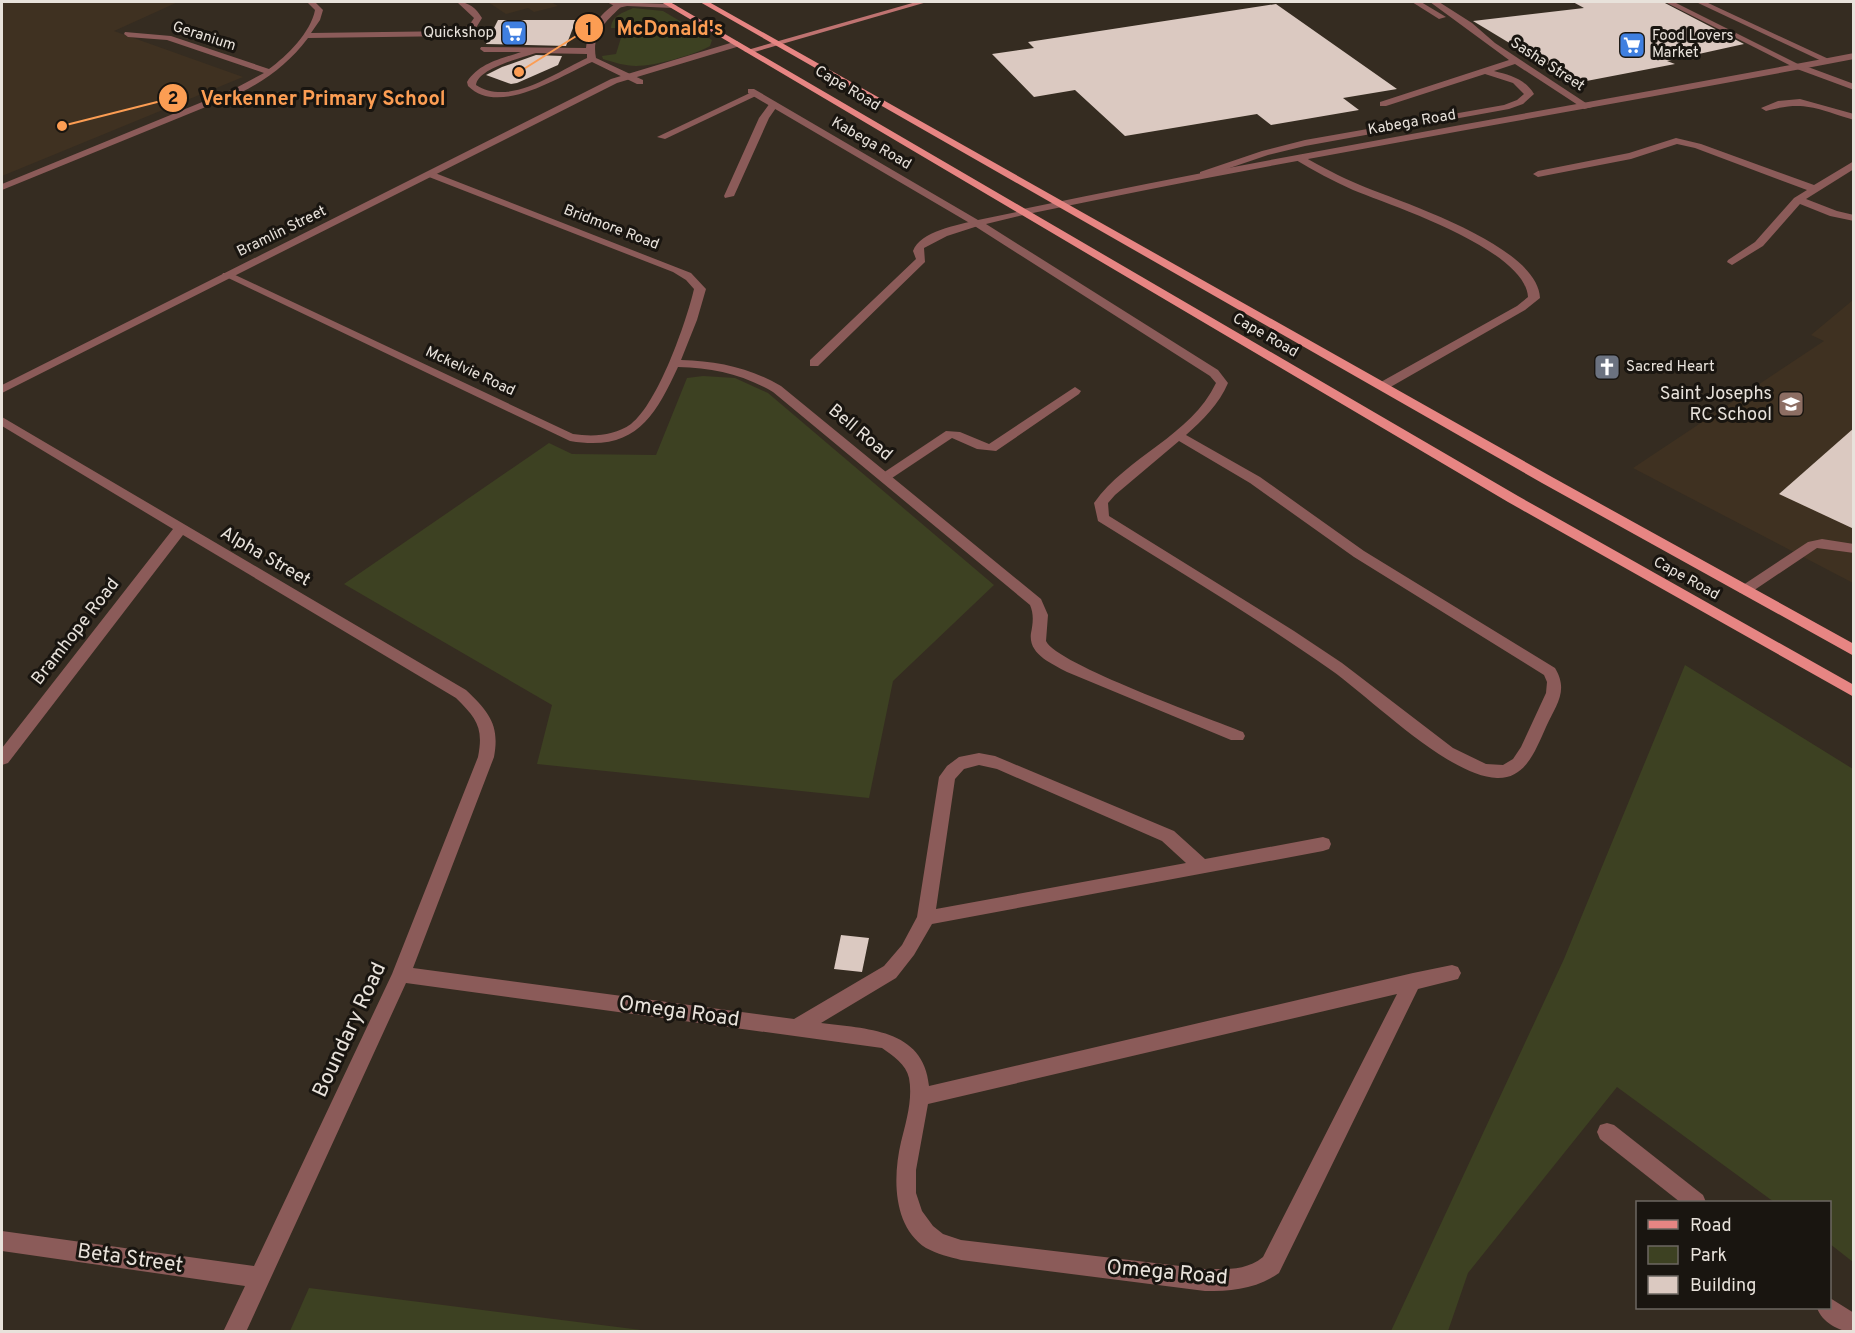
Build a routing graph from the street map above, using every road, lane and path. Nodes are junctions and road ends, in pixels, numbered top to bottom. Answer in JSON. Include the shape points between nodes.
{"nodes":[{"id":1,"x":311,"y":2,"type":"edge"},
{"id":2,"x":461,"y":2,"type":"edge"},
{"id":3,"x":704,"y":2,"type":"edge"},
{"id":4,"x":892,"y":2,"type":"edge"},
{"id":5,"x":923,"y":2,"type":"edge"},
{"id":6,"x":1416,"y":2,"type":"edge"},
{"id":7,"x":1434,"y":2,"type":"edge"},
{"id":8,"x":1669,"y":2,"type":"edge"},
{"id":9,"x":1700,"y":2,"type":"edge"},
{"id":10,"x":630,"y":3,"type":"edge"},
{"id":11,"x":614,"y":4,"type":"edge"},
{"id":12,"x":669,"y":4,"type":"edge"},
{"id":13,"x":128,"y":34,"type":"dead end"},
{"id":14,"x":305,"y":36,"type":"junction"},
{"id":15,"x":771,"y":40,"type":"junction"},
{"id":16,"x":737,"y":44,"type":"junction"},
{"id":17,"x":1492,"y":45,"type":"junction"},
{"id":18,"x":484,"y":49,"type":"dead end"},
{"id":19,"x":532,"y":51,"type":"junction"},
{"id":20,"x":748,"y":51,"type":"junction"},
{"id":21,"x":591,"y":55,"type":"junction"},
{"id":22,"x":1854,"y":56,"type":"edge"},
{"id":23,"x":1515,"y":61,"type":"junction"},
{"id":24,"x":1829,"y":61,"type":"junction"},
{"id":25,"x":1800,"y":66,"type":"junction"},
{"id":26,"x":1484,"y":71,"type":"junction"},
{"id":27,"x":272,"y":72,"type":"junction"},
{"id":28,"x":627,"y":76,"type":"junction"},
{"id":29,"x":640,"y":82,"type":"junction"},
{"id":30,"x":1854,"y":87,"type":"edge"},
{"id":31,"x":577,"y":102,"type":"junction"},
{"id":32,"x":1383,"y":104,"type":"dead end"},
{"id":33,"x":773,"y":105,"type":"junction"},
{"id":34,"x":1587,"y":107,"type":"junction"},
{"id":35,"x":1766,"y":108,"type":"dead end"},
{"id":36,"x":1854,"y":117,"type":"edge"},
{"id":37,"x":662,"y":137,"type":"dead end"},
{"id":38,"x":1299,"y":158,"type":"junction"},
{"id":39,"x":1854,"y":164,"type":"edge"},
{"id":40,"x":1203,"y":174,"type":"junction"},
{"id":41,"x":1538,"y":174,"type":"dead end"},
{"id":42,"x":432,"y":175,"type":"junction"},
{"id":43,"x":2,"y":187,"type":"edge"},
{"id":44,"x":1814,"y":189,"type":"junction"},
{"id":45,"x":729,"y":196,"type":"dead end"},
{"id":46,"x":1798,"y":200,"type":"junction"},
{"id":47,"x":1060,"y":203,"type":"junction"},
{"id":48,"x":1023,"y":212,"type":"junction"},
{"id":49,"x":1854,"y":218,"type":"edge"},
{"id":50,"x":976,"y":223,"type":"junction"},
{"id":51,"x":1732,"y":262,"type":"dead end"},
{"id":52,"x":227,"y":275,"type":"junction"},
{"id":53,"x":674,"y":363,"type":"junction"},
{"id":54,"x":814,"y":363,"type":"dead end"},
{"id":55,"x":1383,"y":386,"type":"junction"},
{"id":56,"x":2,"y":389,"type":"edge"},
{"id":57,"x":1076,"y":391,"type":"dead end"},
{"id":58,"x":2,"y":421,"type":"edge"},
{"id":59,"x":1179,"y":436,"type":"junction"},
{"id":60,"x":884,"y":477,"type":"junction"},
{"id":61,"x":181,"y":528,"type":"junction"},
{"id":62,"x":1854,"y":549,"type":"edge"},
{"id":63,"x":1745,"y":590,"type":"junction"},
{"id":64,"x":1854,"y":651,"type":"edge"},
{"id":65,"x":1854,"y":692,"type":"edge"},
{"id":66,"x":1237,"y":736,"type":"dead end"},
{"id":67,"x":490,"y":740,"type":"joint"},
{"id":68,"x":2,"y":759,"type":"edge"},
{"id":69,"x":1323,"y":844,"type":"dead end"},
{"id":70,"x":1201,"y":866,"type":"junction"},
{"id":71,"x":926,"y":918,"type":"junction"},
{"id":72,"x":1452,"y":973,"type":"dead end"},
{"id":73,"x":401,"y":974,"type":"junction"},
{"id":74,"x":1413,"y":981,"type":"junction"},
{"id":75,"x":796,"y":1028,"type":"junction"},
{"id":76,"x":921,"y":1097,"type":"junction"},
{"id":77,"x":1606,"y":1132,"type":"dead end"},
{"id":78,"x":1693,"y":1201,"type":"edge"},
{"id":79,"x":2,"y":1241,"type":"edge"},
{"id":80,"x":259,"y":1277,"type":"junction"},
{"id":81,"x":1829,"y":1309,"type":"edge"},
{"id":82,"x":1854,"y":1327,"type":"edge"},
{"id":83,"x":234,"y":1332,"type":"edge"}],
"edges":[{"from":1,"to":14,"type":"street","via":[[319,15]]},
{"from":2,"to":14,"type":"street","via":[[478,18],[473,26],[458,33]]},
{"from":3,"to":15,"type":"main road","name":"Cape Road"},
{"from":4,"to":15,"type":"main road","name":"Bramlin Street"},
{"from":5,"to":15,"type":"main road","name":"Bramlin Street"},
{"from":6,"to":17,"type":"street","name":"Sasha Street"},
{"from":7,"to":17,"type":"street","name":"Sasha Street"},
{"from":8,"to":25,"type":"street"},
{"from":9,"to":24,"type":"street"},
{"from":10,"to":11,"type":"street"},
{"from":10,"to":12,"type":"street"},
{"from":11,"to":21,"type":"street","via":[[590,41]]},
{"from":12,"to":16,"type":"main road","name":"Cape Road"},
{"from":13,"to":27,"type":"street","name":"Geranium","via":[[168,38]]},
{"from":14,"to":27,"type":"street","via":[[288,60]]},
{"from":15,"to":16,"type":"main road","name":"Bramlin Street"},
{"from":15,"to":20,"type":"main road","name":"Bramlin Street"},
{"from":15,"to":47,"type":"main road","name":"Cape Road"},
{"from":16,"to":20,"type":"main road","name":"Cape Road"},
{"from":16,"to":28,"type":"street","name":"Bramlin Street"},
{"from":17,"to":23,"type":"street","name":"Sasha Street"},
{"from":18,"to":19,"type":"street"},
{"from":19,"to":21,"type":"street"},
{"from":19,"to":21,"type":"street","via":[[481,71],[472,86],[495,95],[513,93]]},
{"from":20,"to":29,"type":"street","name":"Bramlin Street"},
{"from":20,"to":48,"type":"main road","name":"Cape Road"},
{"from":21,"to":28,"type":"street"},
{"from":22,"to":24,"type":"street","name":"Kabega Road"},
{"from":23,"to":26,"type":"street"},
{"from":23,"to":34,"type":"street","name":"Sasha Street"},
{"from":24,"to":25,"type":"street","name":"Kabega Road"},
{"from":25,"to":30,"type":"street"},
{"from":25,"to":34,"type":"street","name":"Kabega Road"},
{"from":26,"to":32,"type":"street"},
{"from":26,"to":40,"type":"street","via":[[1509,78],[1524,86],[1529,94],[1506,106],[1305,143]]},
{"from":27,"to":43,"type":"street","via":[[237,91]]},
{"from":28,"to":29,"type":"street"},
{"from":28,"to":31,"type":"street","name":"Bramlin Street"},
{"from":29,"to":31,"type":"street","name":"Bramlin Street"},
{"from":31,"to":42,"type":"street","name":"Bramlin Street"},
{"from":33,"to":37,"type":"street","name":"Kabega Road","via":[[753,92]]},
{"from":33,"to":45,"type":"street"},
{"from":33,"to":50,"type":"street","name":"Kabega Road"},
{"from":34,"to":38,"type":"street","name":"Kabega Road"},
{"from":35,"to":36,"type":"street","via":[[1798,101]]},
{"from":38,"to":40,"type":"street","name":"Kabega Road"},
{"from":38,"to":55,"type":"street","via":[[1349,184],[1493,246],[1533,288],[1534,298],[1521,308]]},
{"from":39,"to":44,"type":"street"},
{"from":40,"to":47,"type":"street","name":"Kabega Road"},
{"from":41,"to":44,"type":"street","via":[[1630,156],[1676,141]]},
{"from":42,"to":52,"type":"street","name":"Bramlin Street"},
{"from":42,"to":53,"type":"street","name":"Bridmore Road","via":[[692,277],[700,289],[698,302]]},
{"from":44,"to":46,"type":"street"},
{"from":46,"to":49,"type":"street"},
{"from":46,"to":51,"type":"street","via":[[1759,244]]},
{"from":47,"to":48,"type":"street","name":"Kabega Road"},
{"from":47,"to":55,"type":"main road","name":"Cape Road"},
{"from":48,"to":50,"type":"street","name":"Kabega Road"},
{"from":48,"to":65,"type":"main road","name":"Cape Road","via":[[1513,500]]},
{"from":50,"to":54,"type":"street","via":[[933,237],[919,248],[921,260]]},
{"from":50,"to":59,"type":"street","name":"Kabega Road","via":[[1214,373],[1222,383],[1217,394]]},
{"from":52,"to":53,"type":"street","name":"Mckelvie Road","via":[[547,426],[585,440],[617,436],[645,418]]},
{"from":52,"to":56,"type":"street","name":"Bramlin Street"},
{"from":53,"to":60,"type":"street","name":"Bell Road","via":[[713,364],[758,376]]},
{"from":55,"to":63,"type":"main road","name":"Cape Road"},
{"from":57,"to":60,"type":"street","via":[[992,448],[950,434]]},
{"from":58,"to":61,"type":"street","name":"Alpha Street"},
{"from":59,"to":59,"type":"street","via":[[1110,492],[1101,503],[1103,518],[1337,667],[1467,764],[1497,772],[1519,763],[1554,693],[1555,682],[1550,672],[1368,560],[1246,474]]},
{"from":60,"to":66,"type":"street","name":"Bell Road","via":[[1036,602],[1042,619],[1040,646],[1053,657]]},
{"from":61,"to":67,"type":"street","name":"Alpha Street","via":[[461,694],[487,722]]},
{"from":61,"to":68,"type":"street","name":"Bramhope Road"},
{"from":62,"to":63,"type":"street","via":[[1813,545]]},
{"from":63,"to":64,"type":"main road","name":"Cape Road"},
{"from":67,"to":73,"type":"street","name":"Boundary Road"},
{"from":69,"to":70,"type":"street"},
{"from":70,"to":71,"type":"street"},
{"from":70,"to":71,"type":"street","via":[[1168,836],[1144,824],[1003,765],[972,759],[953,767],[947,777]]},
{"from":71,"to":75,"type":"street","via":[[890,972]]},
{"from":72,"to":74,"type":"street"},
{"from":73,"to":75,"type":"street","name":"Omega Road"},
{"from":73,"to":80,"type":"street","name":"Boundary Road"},
{"from":74,"to":76,"type":"street"},
{"from":74,"to":76,"type":"street","name":"Omega Road","via":[[1280,1250],[1261,1274],[1245,1279],[1205,1280],[961,1250],[934,1240],[908,1207],[904,1190],[905,1166]]},
{"from":75,"to":76,"type":"street","name":"Omega Road","via":[[886,1040],[897,1046],[920,1079]]},
{"from":77,"to":78,"type":"street"},
{"from":79,"to":80,"type":"street","name":"Beta Street"},
{"from":80,"to":83,"type":"street","name":"Boundary Road"},
{"from":81,"to":82,"type":"street"}]}
